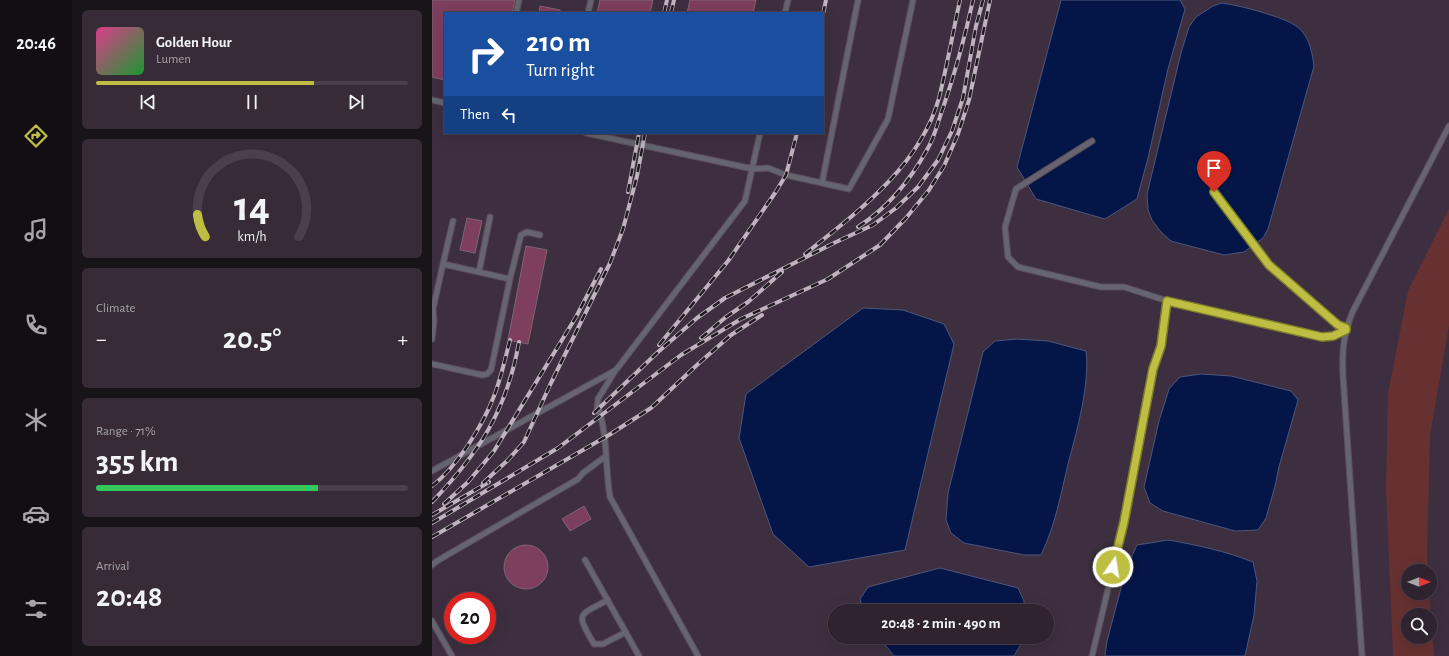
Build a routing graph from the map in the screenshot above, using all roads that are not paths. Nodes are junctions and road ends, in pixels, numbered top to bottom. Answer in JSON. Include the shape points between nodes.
{"nodes":[{"id":1,"x":519,"y":0,"type":"edge"},
{"id":2,"x":591,"y":0,"type":"edge"},
{"id":3,"x":788,"y":0,"type":"edge"},
{"id":4,"x":858,"y":0,"type":"edge"},
{"id":5,"x":913,"y":0,"type":"edge"},
{"id":6,"x":516,"y":12,"type":"edge"},
{"id":7,"x":588,"y":12,"type":"edge"},
{"id":8,"x":785,"y":12,"type":"edge"},
{"id":9,"x":432,"y":100,"type":"edge"},
{"id":10,"x":444,"y":103,"type":"edge"},
{"id":11,"x":1449,"y":126,"type":"edge"},
{"id":12,"x":591,"y":134,"type":"edge"},
{"id":13,"x":760,"y":134,"type":"edge"},
{"id":14,"x":1092,"y":141,"type":"dead end"},
{"id":15,"x":753,"y":169,"type":"junction"},
{"id":16,"x":822,"y":183,"type":"junction"},
{"id":17,"x":1214,"y":192,"type":"dead end"},
{"id":18,"x":490,"y":217,"type":"dead end"},
{"id":19,"x":453,"y":221,"type":"dead end"},
{"id":20,"x":540,"y":235,"type":"dead end"},
{"id":21,"x":443,"y":264,"type":"junction"},
{"id":22,"x":479,"y":272,"type":"junction"},
{"id":23,"x":510,"y":279,"type":"junction"},
{"id":24,"x":1167,"y":301,"type":"junction"},
{"id":25,"x":1346,"y":329,"type":"junction"},
{"id":26,"x":432,"y":339,"type":"edge"},
{"id":27,"x":432,"y":364,"type":"edge"},
{"id":28,"x":616,"y":370,"type":"junction"},
{"id":29,"x":606,"y":456,"type":"junction"},
{"id":30,"x":432,"y":471,"type":"edge"},
{"id":31,"x":585,"y":560,"type":"dead end"},
{"id":32,"x":432,"y":565,"type":"edge"},
{"id":33,"x":608,"y":600,"type":"junction"},
{"id":34,"x":432,"y":621,"type":"edge"},
{"id":35,"x":626,"y":632,"type":"junction"},
{"id":36,"x":452,"y":656,"type":"edge"},
{"id":37,"x":639,"y":656,"type":"edge"},
{"id":38,"x":698,"y":656,"type":"edge"},
{"id":39,"x":1092,"y":656,"type":"edge"},
{"id":40,"x":1362,"y":656,"type":"edge"}],
"edges":[{"from":1,"to":6,"type":"lane"},
{"from":2,"to":7,"type":"lane"},
{"from":3,"to":8,"type":"lane"},
{"from":4,"to":16,"type":"lane"},
{"from":5,"to":16,"type":"lane","via":[[888,119],[849,190]]},
{"from":9,"to":10,"type":"lane"},
{"from":11,"to":25,"type":"lane"},
{"from":12,"to":15,"type":"lane"},
{"from":13,"to":15,"type":"lane"},
{"from":14,"to":24,"type":"lane","via":[[1016,189],[1005,227],[1008,257],[1018,267],[1101,287],[1124,287]]},
{"from":15,"to":16,"type":"lane","via":[[768,168]]},
{"from":15,"to":28,"type":"lane","via":[[745,201]]},
{"from":17,"to":25,"type":"lane","via":[[1269,265],[1338,325]]},
{"from":18,"to":22,"type":"lane"},
{"from":19,"to":21,"type":"lane"},
{"from":20,"to":23,"type":"lane","via":[[527,232],[521,235]]},
{"from":21,"to":22,"type":"lane"},
{"from":21,"to":26,"type":"lane","via":[[433,309]]},
{"from":22,"to":23,"type":"lane"},
{"from":23,"to":27,"type":"lane","via":[[491,370],[482,375]]},
{"from":24,"to":25,"type":"lane","via":[[1322,337],[1333,336]]},
{"from":24,"to":39,"type":"lane","via":[[1161,346],[1153,369],[1124,522]]},
{"from":25,"to":40,"type":"lane","via":[[1342,349],[1342,376]]},
{"from":28,"to":29,"type":"lane","via":[[598,399],[597,409],[602,421]]},
{"from":28,"to":30,"type":"lane"},
{"from":29,"to":32,"type":"lane","via":[[578,479]]},
{"from":29,"to":38,"type":"lane","via":[[610,497]]},
{"from":31,"to":33,"type":"lane"},
{"from":33,"to":35,"type":"lane"},
{"from":33,"to":35,"type":"lane","via":[[584,613],[582,623],[594,644],[603,644]]},
{"from":34,"to":36,"type":"lane"},
{"from":35,"to":37,"type":"lane"}]}
